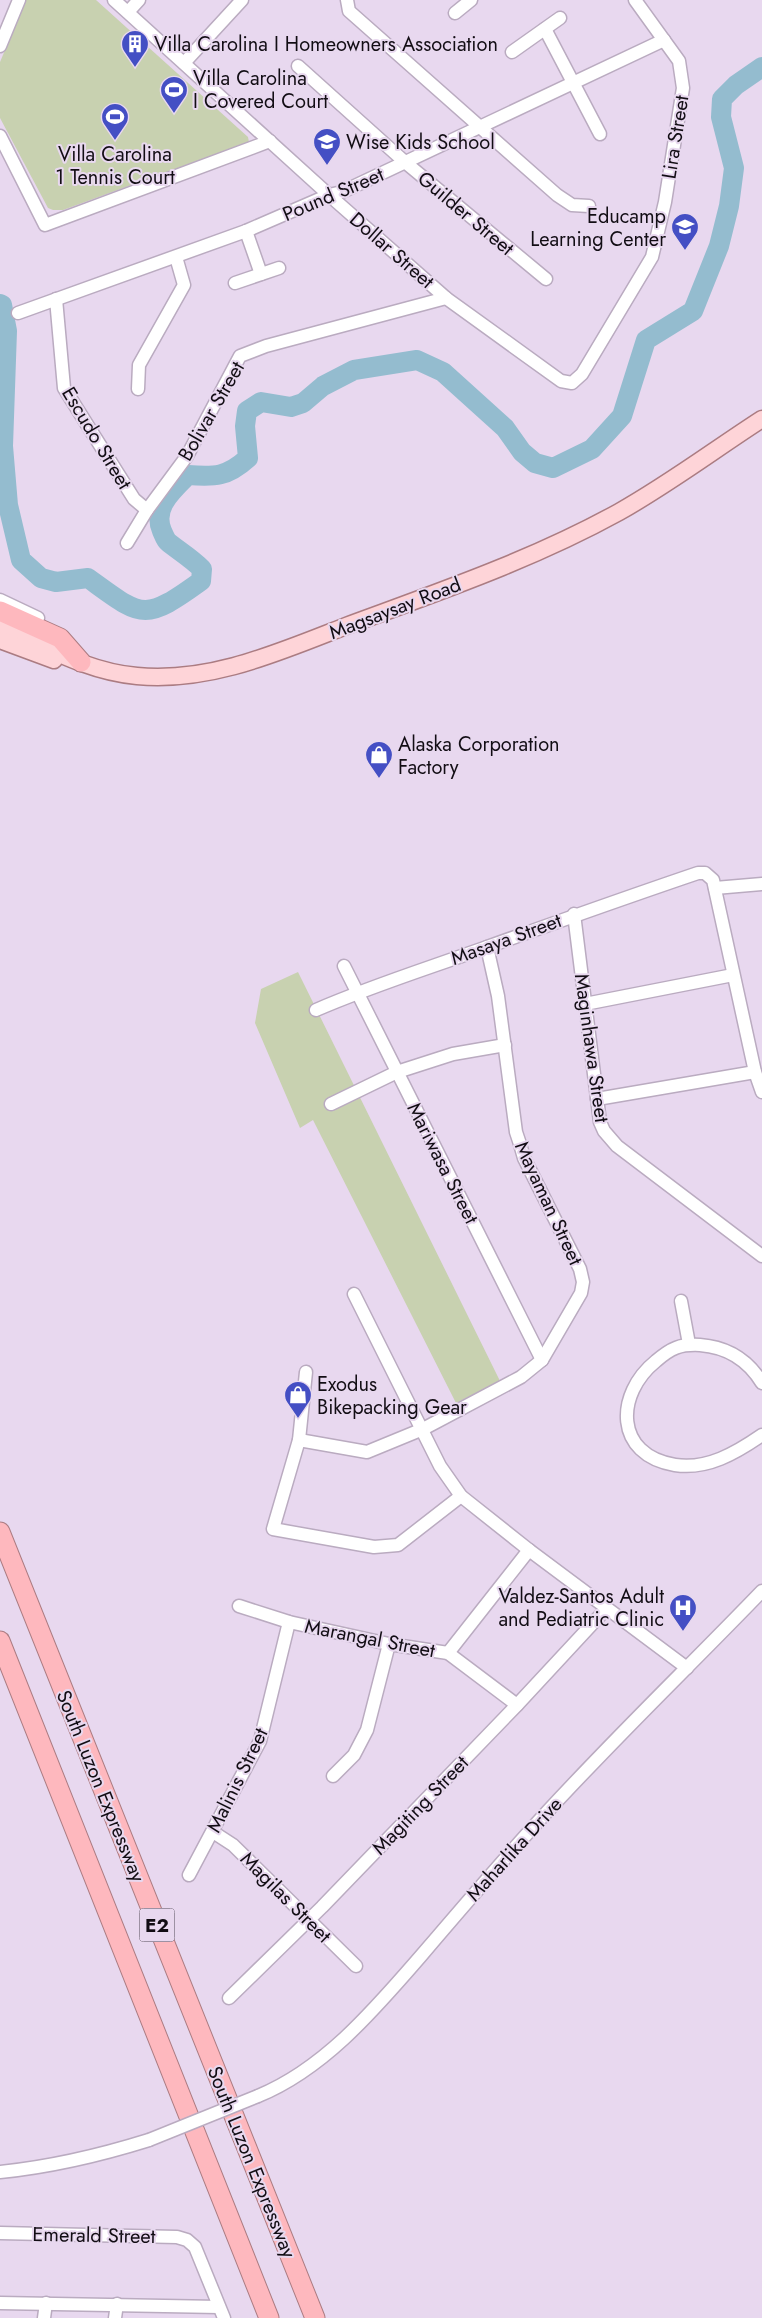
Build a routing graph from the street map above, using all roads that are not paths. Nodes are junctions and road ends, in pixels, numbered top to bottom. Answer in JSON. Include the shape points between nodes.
{"nodes":[{"id":1,"x":20,"y":0,"type":"edge"},
{"id":2,"x":114,"y":0,"type":"edge"},
{"id":3,"x":139,"y":0,"type":"edge"},
{"id":4,"x":242,"y":0,"type":"edge"},
{"id":5,"x":471,"y":0,"type":"edge"},
{"id":6,"x":635,"y":0,"type":"edge"},
{"id":7,"x":347,"y":2,"type":"edge"},
{"id":8,"x":128,"y":12,"type":"junction"},
{"id":9,"x":455,"y":13,"type":"dead end"},
{"id":10,"x":560,"y":18,"type":"dead end"},
{"id":11,"x":545,"y":29,"type":"junction"},
{"id":12,"x":664,"y":40,"type":"junction"},
{"id":13,"x":0,"y":46,"type":"edge"},
{"id":14,"x":512,"y":52,"type":"dead end"},
{"id":15,"x":184,"y":63,"type":"junction"},
{"id":16,"x":298,"y":66,"type":"dead end"},
{"id":17,"x":573,"y":82,"type":"junction"},
{"id":18,"x":478,"y":127,"type":"junction"},
{"id":19,"x":600,"y":134,"type":"dead end"},
{"id":20,"x":0,"y":136,"type":"edge"},
{"id":21,"x":270,"y":141,"type":"junction"},
{"id":22,"x":406,"y":162,"type":"junction"},
{"id":23,"x":329,"y":195,"type":"junction"},
{"id":24,"x":589,"y":206,"type":"dead end"},
{"id":25,"x":246,"y":231,"type":"junction"},
{"id":26,"x":176,"y":257,"type":"junction"},
{"id":27,"x":279,"y":268,"type":"dead end"},
{"id":28,"x":260,"y":274,"type":"junction"},
{"id":29,"x":546,"y":278,"type":"dead end"},
{"id":30,"x":236,"y":283,"type":"dead end"},
{"id":31,"x":446,"y":298,"type":"junction"},
{"id":32,"x":56,"y":299,"type":"junction"},
{"id":33,"x":18,"y":313,"type":"dead end"},
{"id":34,"x":572,"y":383,"type":"joint"},
{"id":35,"x":138,"y":389,"type":"dead end"},
{"id":36,"x":762,"y":418,"type":"edge"},
{"id":37,"x":147,"y":510,"type":"junction"},
{"id":38,"x":127,"y":543,"type":"dead end"},
{"id":39,"x":0,"y":600,"type":"edge"},
{"id":40,"x":0,"y":611,"type":"edge"},
{"id":41,"x":0,"y":627,"type":"edge"},
{"id":42,"x":0,"y":640,"type":"edge"},
{"id":43,"x":88,"y":665,"type":"junction"},
{"id":44,"x":762,"y":884,"type":"edge"},
{"id":45,"x":715,"y":888,"type":"junction"},
{"id":46,"x":574,"y":914,"type":"junction"},
{"id":47,"x":487,"y":947,"type":"junction"},
{"id":48,"x":344,"y":966,"type":"dead end"},
{"id":49,"x":733,"y":975,"type":"junction"},
{"id":50,"x":356,"y":992,"type":"junction"},
{"id":51,"x":585,"y":1004,"type":"junction"},
{"id":52,"x":316,"y":1010,"type":"dead end"},
{"id":53,"x":505,"y":1045,"type":"junction"},
{"id":54,"x":397,"y":1072,"type":"junction"},
{"id":55,"x":755,"y":1072,"type":"junction"},
{"id":56,"x":762,"y":1092,"type":"edge"},
{"id":57,"x":597,"y":1099,"type":"junction"},
{"id":58,"x":331,"y":1104,"type":"dead end"},
{"id":59,"x":762,"y":1256,"type":"edge"},
{"id":60,"x":354,"y":1294,"type":"dead end"},
{"id":61,"x":681,"y":1301,"type":"dead end"},
{"id":62,"x":689,"y":1344,"type":"junction"},
{"id":63,"x":542,"y":1360,"type":"junction"},
{"id":64,"x":306,"y":1372,"type":"dead end"},
{"id":65,"x":762,"y":1382,"type":"edge"},
{"id":66,"x":423,"y":1429,"type":"junction"},
{"id":67,"x":762,"y":1435,"type":"edge"},
{"id":68,"x":299,"y":1440,"type":"junction"},
{"id":69,"x":461,"y":1496,"type":"junction"},
{"id":70,"x":0,"y":1532,"type":"edge"},
{"id":71,"x":529,"y":1550,"type":"junction"},
{"id":72,"x":762,"y":1591,"type":"edge"},
{"id":73,"x":239,"y":1606,"type":"dead end"},
{"id":74,"x":607,"y":1608,"type":"junction"},
{"id":75,"x":289,"y":1622,"type":"junction"},
{"id":76,"x":0,"y":1641,"type":"edge"},
{"id":77,"x":389,"y":1644,"type":"junction"},
{"id":78,"x":448,"y":1653,"type":"junction"},
{"id":79,"x":688,"y":1668,"type":"junction"},
{"id":80,"x":517,"y":1705,"type":"junction"},
{"id":81,"x":333,"y":1776,"type":"dead end"},
{"id":82,"x":213,"y":1832,"type":"junction"},
{"id":83,"x":189,"y":1875,"type":"dead end"},
{"id":84,"x":308,"y":1918,"type":"junction"},
{"id":85,"x":356,"y":1966,"type":"dead end"},
{"id":86,"x":229,"y":1998,"type":"dead end"},
{"id":87,"x":0,"y":2172,"type":"edge"},
{"id":88,"x":0,"y":2233,"type":"edge"},
{"id":89,"x":0,"y":2302,"type":"edge"},
{"id":90,"x":46,"y":2303,"type":"junction"},
{"id":91,"x":117,"y":2304,"type":"junction"},
{"id":92,"x":222,"y":2312,"type":"edge"},
{"id":93,"x":44,"y":2318,"type":"edge"},
{"id":94,"x":115,"y":2318,"type":"edge"},
{"id":95,"x":269,"y":2318,"type":"edge"},
{"id":96,"x":315,"y":2318,"type":"edge"}],
"edges":[{"from":1,"to":13,"type":"street"},
{"from":2,"to":8,"type":"street","name":"Dollar Street"},
{"from":3,"to":8,"type":"street"},
{"from":4,"to":15,"type":"street"},
{"from":5,"to":9,"type":"street"},
{"from":6,"to":12,"type":"street","name":"Lira Street"},
{"from":7,"to":18,"type":"street","via":[[349,11]]},
{"from":8,"to":15,"type":"street","name":"Dollar Street"},
{"from":10,"to":11,"type":"street"},
{"from":11,"to":14,"type":"street"},
{"from":11,"to":17,"type":"street"},
{"from":12,"to":17,"type":"street","name":"Pound Street"},
{"from":12,"to":34,"type":"street","name":"Lira Street","via":[[679,61],[683,88],[652,257],[582,374]]},
{"from":15,"to":21,"type":"street","name":"Dollar Street"},
{"from":16,"to":22,"type":"street","name":"Guilder Street"},
{"from":17,"to":18,"type":"street","name":"Pound Street"},
{"from":17,"to":19,"type":"street"},
{"from":18,"to":22,"type":"street","name":"Pound Street"},
{"from":18,"to":24,"type":"street","via":[[557,195],[572,205]]},
{"from":20,"to":21,"type":"street","via":[[45,226]]},
{"from":21,"to":23,"type":"street","name":"Dollar Street"},
{"from":22,"to":23,"type":"street","name":"Pound Street"},
{"from":22,"to":29,"type":"street","name":"Guilder Street"},
{"from":23,"to":25,"type":"street","name":"Pound Street"},
{"from":23,"to":31,"type":"street","name":"Dollar Street"},
{"from":25,"to":26,"type":"street","name":"Pound Street"},
{"from":25,"to":28,"type":"street"},
{"from":26,"to":32,"type":"street","name":"Pound Street"},
{"from":26,"to":35,"type":"street","via":[[184,285],[140,365]]},
{"from":27,"to":28,"type":"street"},
{"from":28,"to":30,"type":"street"},
{"from":31,"to":34,"type":"street","name":"Dollar Street","via":[[561,381]]},
{"from":31,"to":37,"type":"street","name":"Bolivar Street","via":[[266,346],[240,356],[187,456]]},
{"from":32,"to":33,"type":"street","name":"Pound Street"},
{"from":32,"to":37,"type":"street","name":"Escudo Street","via":[[64,388],[134,499]]},
{"from":36,"to":43,"type":"main road","name":"Magsaysay Road","via":[[702,461],[569,537],[510,564],[259,659],[215,671],[165,677],[136,676]]},
{"from":37,"to":38,"type":"street","name":"Bolivar Street"},
{"from":39,"to":43,"type":"street","via":[[63,634]]},
{"from":40,"to":43,"type":"highway","via":[[60,638]]},
{"from":41,"to":43,"type":"main road","name":"Magsaysay Road"},
{"from":42,"to":43,"type":"main road","via":[[50,660]]},
{"from":44,"to":45,"type":"street"},
{"from":45,"to":46,"type":"street","name":"Masaya Street","via":[[710,876],[698,873]]},
{"from":45,"to":49,"type":"street"},
{"from":46,"to":47,"type":"street","name":"Masaya Street"},
{"from":46,"to":51,"type":"street","name":"Maginhawa Street"},
{"from":47,"to":50,"type":"street","name":"Masaya Street"},
{"from":47,"to":53,"type":"street","name":"Mayaman Street"},
{"from":48,"to":50,"type":"street","name":"Mariwasa Street"},
{"from":49,"to":51,"type":"street"},
{"from":49,"to":55,"type":"street"},
{"from":50,"to":52,"type":"street","name":"Masaya Street"},
{"from":50,"to":54,"type":"street","name":"Mariwasa Street"},
{"from":51,"to":57,"type":"street","name":"Maginhawa Street"},
{"from":53,"to":54,"type":"street","via":[[453,1054]]},
{"from":53,"to":63,"type":"street","name":"Mayaman Street","via":[[516,1132],[524,1158],[584,1282],[581,1293]]},
{"from":54,"to":58,"type":"street"},
{"from":54,"to":63,"type":"street","name":"Mariwasa Street"},
{"from":55,"to":56,"type":"street"},
{"from":55,"to":57,"type":"street"},
{"from":57,"to":59,"type":"street","name":"Maginhawa Street","via":[[600,1122],[617,1146]]},
{"from":60,"to":66,"type":"street"},
{"from":61,"to":62,"type":"street"},
{"from":62,"to":65,"type":"street","via":[[715,1346],[736,1354]]},
{"from":62,"to":67,"type":"street","via":[[671,1349],[644,1370],[630,1394],[625,1410],[628,1431],[640,1447],[655,1459],[675,1465],[701,1464],[723,1459]]},
{"from":63,"to":66,"type":"street","name":"Mayaman Street","via":[[521,1377]]},
{"from":64,"to":68,"type":"street"},
{"from":66,"to":68,"type":"street","name":"Mayaman Street","via":[[367,1452]]},
{"from":66,"to":69,"type":"street","via":[[440,1466]]},
{"from":68,"to":69,"type":"street","via":[[273,1529],[374,1547],[398,1545]]},
{"from":69,"to":71,"type":"street"},
{"from":70,"to":96,"type":"highway","name":"South Luzon Expressway","number":"E2"},
{"from":71,"to":74,"type":"street"},
{"from":71,"to":78,"type":"street"},
{"from":72,"to":79,"type":"street","name":"Maharlika Drive"},
{"from":73,"to":75,"type":"street","name":"Marangal Street"},
{"from":74,"to":79,"type":"street"},
{"from":74,"to":80,"type":"street","name":"Magiting Street"},
{"from":75,"to":77,"type":"street","name":"Marangal Street"},
{"from":75,"to":82,"type":"street","name":"Malinis Street","via":[[260,1741]]},
{"from":76,"to":95,"type":"highway","name":"South Luzon Expressway","number":"E2"},
{"from":77,"to":78,"type":"street","name":"Marangal Street"},
{"from":77,"to":81,"type":"street","via":[[367,1730],[354,1755]]},
{"from":78,"to":80,"type":"street","name":"Marangal Street"},
{"from":79,"to":87,"type":"street","name":"Maharlika Drive","bridge":true,"via":[[526,1834],[382,2001],[297,2076],[279,2088],[125,2148]]},
{"from":80,"to":84,"type":"street","name":"Magiting Street"},
{"from":82,"to":83,"type":"street","name":"Malinis Street"},
{"from":82,"to":84,"type":"street","name":"Magilas Street","via":[[233,1845]]},
{"from":84,"to":85,"type":"street","name":"Magilas Street"},
{"from":84,"to":86,"type":"street","name":"Magiting Street"},
{"from":88,"to":92,"type":"street","name":"Emerald Street","via":[[177,2237],[187,2240],[195,2247]]},
{"from":89,"to":90,"type":"street"},
{"from":90,"to":91,"type":"street"},
{"from":90,"to":93,"type":"street"},
{"from":91,"to":92,"type":"street"},
{"from":91,"to":94,"type":"street"}]}
